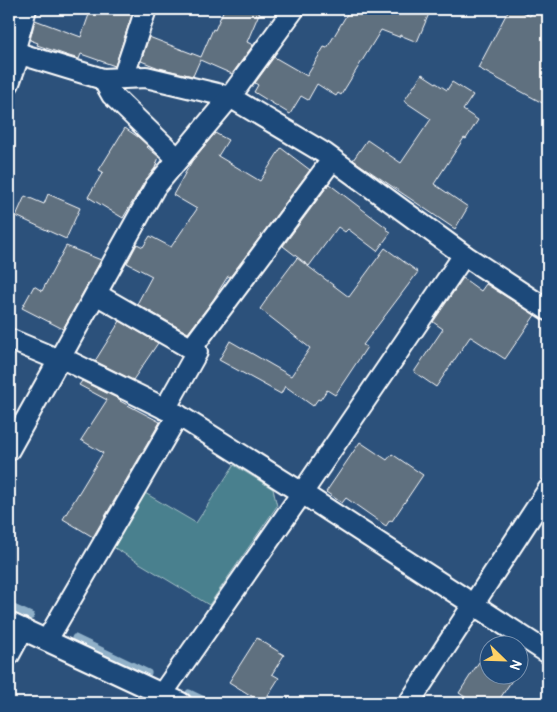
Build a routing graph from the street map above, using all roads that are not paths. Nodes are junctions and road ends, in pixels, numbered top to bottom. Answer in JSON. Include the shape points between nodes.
{"nodes":[{"id":1,"x":26,"y":9,"type":"edge"},
{"id":2,"x":146,"y":9,"type":"edge"},
{"id":3,"x":294,"y":9,"type":"edge"},
{"id":4,"x":14,"y":51,"type":"edge"},
{"id":5,"x":113,"y":78,"type":"junction"},
{"id":6,"x":9,"y":83,"type":"edge"},
{"id":7,"x":230,"y":96,"type":"junction"},
{"id":8,"x":178,"y":159,"type":"junction"},
{"id":9,"x":332,"y":160,"type":"junction"},
{"id":10,"x":464,"y":255,"type":"junction"},
{"id":11,"x":96,"y":294,"type":"junction"},
{"id":12,"x":548,"y":310,"type":"edge"},
{"id":13,"x":9,"y":339,"type":"edge"},
{"id":14,"x":191,"y":349,"type":"junction"},
{"id":15,"x":60,"y":359,"type":"junction"},
{"id":16,"x":172,"y":412,"type":"junction"},
{"id":17,"x":9,"y":450,"type":"edge"},
{"id":18,"x":548,"y":490,"type":"edge"},
{"id":19,"x":302,"y":493,"type":"junction"},
{"id":20,"x":474,"y":604,"type":"junction"},
{"id":21,"x":16,"y":626,"type":"edge"},
{"id":22,"x":47,"y":640,"type":"junction"},
{"id":23,"x":548,"y":653,"type":"edge"},
{"id":24,"x":9,"y":655,"type":"edge"},
{"id":25,"x":166,"y":699,"type":"edge"},
{"id":26,"x":409,"y":703,"type":"edge"}],
"edges":[{"from":1,"to":4,"type":"street"},
{"from":2,"to":5,"type":"street"},
{"from":3,"to":7,"type":"street"},
{"from":4,"to":5,"type":"street"},
{"from":4,"to":6,"type":"street"},
{"from":5,"to":7,"type":"street","via":[[146,77]]},
{"from":5,"to":8,"type":"street","via":[[112,95]]},
{"from":7,"to":8,"type":"street"},
{"from":7,"to":9,"type":"street"},
{"from":8,"to":11,"type":"street","via":[[155,187]]},
{"from":9,"to":10,"type":"street"},
{"from":9,"to":14,"type":"street"},
{"from":10,"to":12,"type":"street"},
{"from":10,"to":19,"type":"street"},
{"from":11,"to":14,"type":"street"},
{"from":11,"to":15,"type":"street"},
{"from":13,"to":15,"type":"street"},
{"from":14,"to":16,"type":"street","via":[[197,352]]},
{"from":15,"to":16,"type":"street"},
{"from":15,"to":17,"type":"street"},
{"from":16,"to":19,"type":"street"},
{"from":16,"to":22,"type":"street"},
{"from":18,"to":20,"type":"street"},
{"from":19,"to":20,"type":"street"},
{"from":19,"to":25,"type":"street"},
{"from":20,"to":23,"type":"street"},
{"from":20,"to":26,"type":"street"},
{"from":21,"to":22,"type":"street"},
{"from":21,"to":24,"type":"street"},
{"from":22,"to":25,"type":"street"}]}
